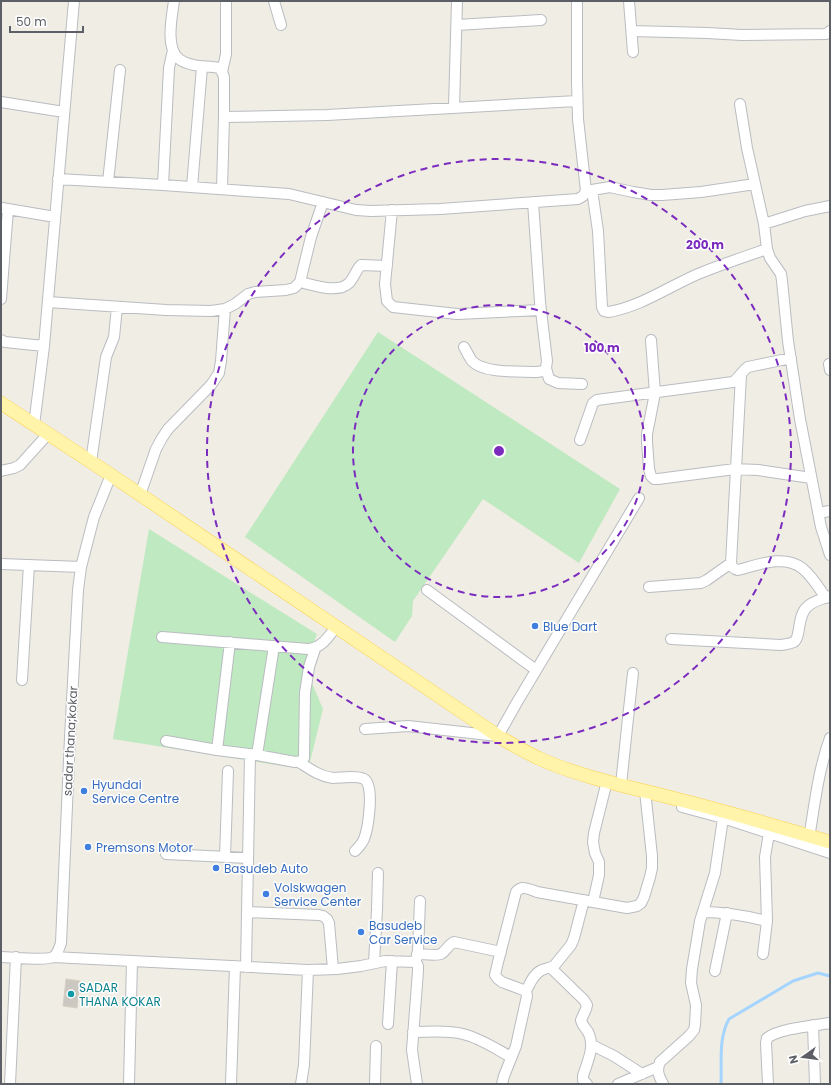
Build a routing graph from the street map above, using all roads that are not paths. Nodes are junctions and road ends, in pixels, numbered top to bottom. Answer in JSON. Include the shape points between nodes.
{"nodes":[{"id":1,"x":74,"y":1,"type":"edge"},
{"id":2,"x":174,"y":1,"type":"edge"},
{"id":3,"x":226,"y":1,"type":"edge"},
{"id":4,"x":274,"y":1,"type":"edge"},
{"id":5,"x":457,"y":1,"type":"edge"},
{"id":6,"x":577,"y":1,"type":"edge"},
{"id":7,"x":629,"y":1,"type":"edge"},
{"id":8,"x":541,"y":20,"type":"dead end"},
{"id":9,"x":281,"y":25,"type":"dead end"},
{"id":10,"x":457,"y":25,"type":"junction"},
{"id":11,"x":632,"y":31,"type":"junction"},
{"id":12,"x":830,"y":31,"type":"edge"},
{"id":13,"x":173,"y":50,"type":"junction"},
{"id":14,"x":633,"y":52,"type":"dead end"},
{"id":15,"x":202,"y":67,"type":"junction"},
{"id":16,"x":120,"y":70,"type":"dead end"},
{"id":17,"x":222,"y":72,"type":"junction"},
{"id":18,"x":577,"y":101,"type":"junction"},
{"id":19,"x":1,"y":102,"type":"edge"},
{"id":20,"x":740,"y":104,"type":"dead end"},
{"id":21,"x":454,"y":107,"type":"junction"},
{"id":22,"x":64,"y":112,"type":"junction"},
{"id":23,"x":224,"y":117,"type":"junction"},
{"id":24,"x":58,"y":180,"type":"junction"},
{"id":25,"x":108,"y":182,"type":"junction"},
{"id":26,"x":755,"y":184,"type":"junction"},
{"id":27,"x":163,"y":185,"type":"junction"},
{"id":28,"x":192,"y":187,"type":"junction"},
{"id":29,"x":222,"y":189,"type":"junction"},
{"id":30,"x":589,"y":190,"type":"junction"},
{"id":31,"x":324,"y":202,"type":"junction"},
{"id":32,"x":533,"y":202,"type":"junction"},
{"id":33,"x":830,"y":206,"type":"edge"},
{"id":34,"x":4,"y":209,"type":"edge"},
{"id":35,"x":392,"y":210,"type":"junction"},
{"id":36,"x":55,"y":216,"type":"junction"},
{"id":37,"x":764,"y":224,"type":"junction"},
{"id":38,"x":767,"y":249,"type":"junction"},
{"id":39,"x":387,"y":266,"type":"junction"},
{"id":40,"x":300,"y":282,"type":"junction"},
{"id":41,"x":1,"y":299,"type":"edge"},
{"id":42,"x":48,"y":302,"type":"junction"},
{"id":43,"x":118,"y":307,"type":"junction"},
{"id":44,"x":225,"y":309,"type":"junction"},
{"id":45,"x":541,"y":310,"type":"junction"},
{"id":46,"x":1,"y":340,"type":"edge"},
{"id":47,"x":650,"y":340,"type":"dead end"},
{"id":48,"x":44,"y":346,"type":"junction"},
{"id":49,"x":464,"y":347,"type":"dead end"},
{"id":50,"x":790,"y":358,"type":"junction"},
{"id":51,"x":546,"y":368,"type":"junction"},
{"id":52,"x":741,"y":375,"type":"junction"},
{"id":53,"x":582,"y":384,"type":"dead end"},
{"id":54,"x":655,"y":392,"type":"junction"},
{"id":55,"x":1,"y":403,"type":"edge"},
{"id":56,"x":34,"y":425,"type":"junction"},
{"id":57,"x":48,"y":434,"type":"junction"},
{"id":58,"x":580,"y":440,"type":"dead end"},
{"id":59,"x":91,"y":462,"type":"junction"},
{"id":60,"x":735,"y":469,"type":"junction"},
{"id":61,"x":1,"y":471,"type":"edge"},
{"id":62,"x":111,"y":475,"type":"junction"},
{"id":63,"x":811,"y":478,"type":"junction"},
{"id":64,"x":140,"y":495,"type":"junction"},
{"id":65,"x":639,"y":498,"type":"dead end"},
{"id":66,"x":830,"y":511,"type":"edge"},
{"id":67,"x":818,"y":513,"type":"junction"},
{"id":68,"x":830,"y":555,"type":"edge"},
{"id":69,"x":731,"y":563,"type":"junction"},
{"id":70,"x":1,"y":564,"type":"edge"},
{"id":71,"x":29,"y":565,"type":"junction"},
{"id":72,"x":81,"y":566,"type":"junction"},
{"id":73,"x":649,"y":587,"type":"dead end"},
{"id":74,"x":427,"y":590,"type":"dead end"},
{"id":75,"x":828,"y":597,"type":"edge"},
{"id":76,"x":336,"y":627,"type":"junction"},
{"id":77,"x":162,"y":637,"type":"dead end"},
{"id":78,"x":672,"y":639,"type":"dead end"},
{"id":79,"x":230,"y":642,"type":"junction"},
{"id":80,"x":274,"y":646,"type":"junction"},
{"id":81,"x":315,"y":649,"type":"junction"},
{"id":82,"x":536,"y":670,"type":"junction"},
{"id":83,"x":633,"y":674,"type":"dead end"},
{"id":84,"x":22,"y":680,"type":"dead end"},
{"id":85,"x":365,"y":729,"type":"dead end"},
{"id":86,"x":498,"y":736,"type":"junction"},
{"id":87,"x":830,"y":738,"type":"edge"},
{"id":88,"x":166,"y":741,"type":"dead end"},
{"id":89,"x":217,"y":750,"type":"junction"},
{"id":90,"x":253,"y":754,"type":"junction"},
{"id":91,"x":299,"y":762,"type":"junction"},
{"id":92,"x":228,"y":771,"type":"dead end"},
{"id":93,"x":607,"y":781,"type":"junction"},
{"id":94,"x":621,"y":785,"type":"junction"},
{"id":95,"x":645,"y":791,"type":"junction"},
{"id":96,"x":669,"y":797,"type":"junction"},
{"id":97,"x":722,"y":818,"type":"junction"},
{"id":98,"x":810,"y":832,"type":"junction"},
{"id":99,"x":770,"y":833,"type":"junction"},
{"id":100,"x":830,"y":838,"type":"edge"},
{"id":101,"x":830,"y":842,"type":"edge"},
{"id":102,"x":830,"y":847,"type":"edge"},
{"id":103,"x":355,"y":851,"type":"dead end"},
{"id":104,"x":830,"y":853,"type":"edge"},
{"id":105,"x":166,"y":854,"type":"dead end"},
{"id":106,"x":225,"y":857,"type":"junction"},
{"id":107,"x":248,"y":858,"type":"junction"},
{"id":108,"x":378,"y":872,"type":"dead end"},
{"id":109,"x":420,"y":901,"type":"dead end"},
{"id":110,"x":589,"y":901,"type":"junction"},
{"id":111,"x":247,"y":912,"type":"junction"},
{"id":112,"x":703,"y":912,"type":"junction"},
{"id":113,"x":727,"y":913,"type":"junction"},
{"id":114,"x":767,"y":921,"type":"junction"},
{"id":115,"x":501,"y":952,"type":"junction"},
{"id":116,"x":763,"y":954,"type":"dead end"},
{"id":117,"x":1,"y":957,"type":"edge"},
{"id":118,"x":16,"y":957,"type":"junction"},
{"id":119,"x":53,"y":957,"type":"junction"},
{"id":120,"x":416,"y":958,"type":"junction"},
{"id":121,"x":132,"y":961,"type":"junction"},
{"id":122,"x":392,"y":961,"type":"junction"},
{"id":123,"x":374,"y":962,"type":"junction"},
{"id":124,"x":235,"y":966,"type":"junction"},
{"id":125,"x":246,"y":967,"type":"junction"},
{"id":126,"x":551,"y":968,"type":"junction"},
{"id":127,"x":333,"y":969,"type":"junction"},
{"id":128,"x":308,"y":970,"type":"junction"},
{"id":129,"x":716,"y":970,"type":"dead end"},
{"id":130,"x":526,"y":991,"type":"junction"},
{"id":131,"x":830,"y":1023,"type":"edge"},
{"id":132,"x":388,"y":1024,"type":"dead end"},
{"id":133,"x":813,"y":1026,"type":"junction"},
{"id":134,"x":413,"y":1032,"type":"junction"},
{"id":135,"x":592,"y":1045,"type":"junction"},
{"id":136,"x":376,"y":1046,"type":"dead end"},
{"id":137,"x":511,"y":1057,"type":"junction"},
{"id":138,"x":658,"y":1067,"type":"junction"},
{"id":139,"x":642,"y":1074,"type":"junction"},
{"id":140,"x":10,"y":1084,"type":"edge"},
{"id":141,"x":129,"y":1084,"type":"edge"},
{"id":142,"x":231,"y":1084,"type":"edge"},
{"id":143,"x":301,"y":1084,"type":"edge"},
{"id":144,"x":375,"y":1084,"type":"edge"},
{"id":145,"x":417,"y":1084,"type":"edge"},
{"id":146,"x":502,"y":1084,"type":"edge"},
{"id":147,"x":587,"y":1084,"type":"edge"},
{"id":148,"x":618,"y":1084,"type":"edge"},
{"id":149,"x":663,"y":1084,"type":"edge"},
{"id":150,"x":768,"y":1084,"type":"edge"},
{"id":151,"x":815,"y":1084,"type":"edge"}],
"edges":[{"from":1,"to":22,"type":"street"},
{"from":2,"to":13,"type":"street","via":[[170,34]]},
{"from":3,"to":17,"type":"street","via":[[226,54]]},
{"from":4,"to":9,"type":"street"},
{"from":5,"to":10,"type":"street"},
{"from":6,"to":18,"type":"street"},
{"from":7,"to":11,"type":"street"},
{"from":8,"to":10,"type":"street"},
{"from":10,"to":21,"type":"street"},
{"from":11,"to":12,"type":"street","via":[[742,35],[826,34]]},
{"from":11,"to":14,"type":"street"},
{"from":13,"to":15,"type":"street","via":[[178,58]]},
{"from":13,"to":27,"type":"street","via":[[169,68]]},
{"from":15,"to":17,"type":"street","via":[[219,68]]},
{"from":15,"to":28,"type":"street"},
{"from":16,"to":25,"type":"street"},
{"from":17,"to":23,"type":"street"},
{"from":18,"to":21,"type":"street"},
{"from":18,"to":30,"type":"street"},
{"from":19,"to":22,"type":"street"},
{"from":20,"to":26,"type":"street"},
{"from":21,"to":23,"type":"street","via":[[327,115]]},
{"from":22,"to":24,"type":"street"},
{"from":23,"to":29,"type":"street"},
{"from":24,"to":25,"type":"street"},
{"from":24,"to":36,"type":"street"},
{"from":25,"to":27,"type":"street"},
{"from":26,"to":30,"type":"street","via":[[662,195],[610,187]]},
{"from":26,"to":37,"type":"street"},
{"from":27,"to":28,"type":"street"},
{"from":28,"to":29,"type":"street"},
{"from":29,"to":31,"type":"street","via":[[289,194]]},
{"from":30,"to":32,"type":"street","via":[[578,199]]},
{"from":30,"to":38,"type":"street","via":[[598,231],[604,311],[631,306],[698,274]]},
{"from":31,"to":35,"type":"street","via":[[356,210]]},
{"from":31,"to":40,"type":"street","via":[[311,237]]},
{"from":32,"to":35,"type":"street"},
{"from":32,"to":45,"type":"street"},
{"from":33,"to":37,"type":"street"},
{"from":34,"to":36,"type":"street"},
{"from":34,"to":41,"type":"street"},
{"from":35,"to":39,"type":"street"},
{"from":36,"to":42,"type":"street"},
{"from":37,"to":38,"type":"street"},
{"from":38,"to":50,"type":"street","via":[[781,274]]},
{"from":39,"to":40,"type":"street","via":[[362,265],[348,284],[334,289]]},
{"from":39,"to":45,"type":"street","via":[[385,297],[393,307],[457,314]]},
{"from":40,"to":44,"type":"street","via":[[294,288],[286,290],[248,294]]},
{"from":42,"to":43,"type":"street"},
{"from":42,"to":48,"type":"street"},
{"from":43,"to":44,"type":"street","via":[[211,311]]},
{"from":43,"to":59,"type":"street","via":[[114,337],[106,357]]},
{"from":44,"to":64,"type":"street","via":[[219,373],[162,438]]},
{"from":45,"to":51,"type":"street"},
{"from":46,"to":48,"type":"street"},
{"from":47,"to":54,"type":"street"},
{"from":48,"to":56,"type":"street"},
{"from":49,"to":51,"type":"street","via":[[472,361],[489,370],[536,372],[544,371]]},
{"from":50,"to":52,"type":"street","via":[[748,367]]},
{"from":50,"to":63,"type":"street"},
{"from":51,"to":53,"type":"street","via":[[549,379],[558,383]]},
{"from":52,"to":54,"type":"street","via":[[733,382]]},
{"from":52,"to":60,"type":"street"},
{"from":54,"to":58,"type":"street","via":[[597,400],[593,403]]},
{"from":54,"to":60,"type":"street","via":[[647,434],[649,470],[654,479]]},
{"from":55,"to":56,"type":"main road"},
{"from":56,"to":57,"type":"main road"},
{"from":57,"to":59,"type":"main road"},
{"from":57,"to":61,"type":"street","via":[[20,465]]},
{"from":59,"to":62,"type":"main road"},
{"from":60,"to":63,"type":"street"},
{"from":60,"to":69,"type":"street"},
{"from":62,"to":64,"type":"main road"},
{"from":62,"to":72,"type":"street","name":"sadar thana;kokar","via":[[94,516]]},
{"from":63,"to":67,"type":"street"},
{"from":64,"to":76,"type":"main road"},
{"from":65,"to":82,"type":"street"},
{"from":66,"to":67,"type":"street"},
{"from":67,"to":68,"type":"street"},
{"from":69,"to":73,"type":"street","via":[[701,583]]},
{"from":69,"to":75,"type":"street","via":[[732,567],[738,570],[769,562],[791,562],[803,569]]},
{"from":70,"to":71,"type":"street"},
{"from":71,"to":72,"type":"street"},
{"from":71,"to":84,"type":"street"},
{"from":72,"to":119,"type":"street","name":"sadar thana;kokar","via":[[61,943]]},
{"from":74,"to":82,"type":"street"},
{"from":75,"to":78,"type":"street","via":[[807,606],[801,617],[797,638],[789,644]]},
{"from":76,"to":81,"type":"street"},
{"from":76,"to":86,"type":"main road"},
{"from":77,"to":79,"type":"street"},
{"from":79,"to":80,"type":"street"},
{"from":79,"to":89,"type":"street"},
{"from":80,"to":81,"type":"street"},
{"from":80,"to":90,"type":"street"},
{"from":81,"to":91,"type":"street","via":[[305,693],[304,758]]},
{"from":82,"to":86,"type":"street"},
{"from":83,"to":94,"type":"street"},
{"from":85,"to":86,"type":"street","via":[[408,726]]},
{"from":86,"to":93,"type":"main road","via":[[538,758]]},
{"from":87,"to":98,"type":"street","via":[[820,774]]},
{"from":88,"to":89,"type":"street"},
{"from":89,"to":90,"type":"street"},
{"from":90,"to":91,"type":"street"},
{"from":90,"to":107,"type":"street"},
{"from":91,"to":103,"type":"street","via":[[321,775],[364,779],[367,782],[369,820],[362,844]]},
{"from":92,"to":106,"type":"street"},
{"from":93,"to":94,"type":"main road"},
{"from":93,"to":110,"type":"street","via":[[593,842],[599,862],[599,876]]},
{"from":94,"to":95,"type":"main road"},
{"from":95,"to":96,"type":"main road"},
{"from":95,"to":110,"type":"street","via":[[652,868],[641,903],[627,908]]},
{"from":96,"to":97,"type":"street","via":[[681,806]]},
{"from":96,"to":98,"type":"street","via":[[684,797]]},
{"from":96,"to":101,"type":"main road"},
{"from":96,"to":102,"type":"main road","via":[[693,807]]},
{"from":97,"to":99,"type":"street"},
{"from":97,"to":112,"type":"street","via":[[715,873]]},
{"from":98,"to":100,"type":"street"},
{"from":99,"to":104,"type":"street"},
{"from":99,"to":114,"type":"street","via":[[765,857]]},
{"from":105,"to":106,"type":"street"},
{"from":106,"to":107,"type":"street"},
{"from":107,"to":111,"type":"street"},
{"from":108,"to":123,"type":"street"},
{"from":109,"to":120,"type":"street"},
{"from":110,"to":115,"type":"street","via":[[519,889],[514,897]]},
{"from":110,"to":126,"type":"street","via":[[571,945]]},
{"from":111,"to":125,"type":"street"},
{"from":111,"to":127,"type":"street","via":[[323,916],[329,923]]},
{"from":112,"to":113,"type":"street"},
{"from":112,"to":138,"type":"street","via":[[692,969],[691,983],[696,1005],[694,1030],[660,1062]]},
{"from":113,"to":114,"type":"street"},
{"from":113,"to":129,"type":"street"},
{"from":114,"to":116,"type":"street"},
{"from":115,"to":120,"type":"street","via":[[454,942],[442,953]]},
{"from":115,"to":130,"type":"street","via":[[495,974],[498,979]]},
{"from":117,"to":118,"type":"street"},
{"from":118,"to":119,"type":"street"},
{"from":118,"to":140,"type":"street"},
{"from":119,"to":121,"type":"street"},
{"from":120,"to":122,"type":"street"},
{"from":120,"to":134,"type":"street","via":[[418,970]]},
{"from":121,"to":124,"type":"street"},
{"from":121,"to":141,"type":"street"},
{"from":122,"to":123,"type":"street"},
{"from":122,"to":132,"type":"street"},
{"from":123,"to":127,"type":"street"},
{"from":124,"to":125,"type":"street"},
{"from":124,"to":142,"type":"street"},
{"from":125,"to":128,"type":"street"},
{"from":126,"to":130,"type":"street","via":[[536,974]]},
{"from":126,"to":135,"type":"street","via":[[587,1005],[580,1020]]},
{"from":127,"to":128,"type":"street"},
{"from":128,"to":143,"type":"street"},
{"from":130,"to":137,"type":"street","via":[[527,1002]]},
{"from":131,"to":133,"type":"street"},
{"from":133,"to":150,"type":"street","via":[[794,1028],[772,1034],[767,1038]]},
{"from":133,"to":151,"type":"street"},
{"from":134,"to":137,"type":"street","via":[[462,1034],[478,1039]]},
{"from":134,"to":145,"type":"street","via":[[412,1050]]},
{"from":135,"to":139,"type":"street"},
{"from":135,"to":147,"type":"street","via":[[583,1076]]},
{"from":136,"to":144,"type":"street"},
{"from":137,"to":146,"type":"street"},
{"from":138,"to":139,"type":"street"},
{"from":138,"to":149,"type":"street"},
{"from":139,"to":148,"type":"street"}]}
